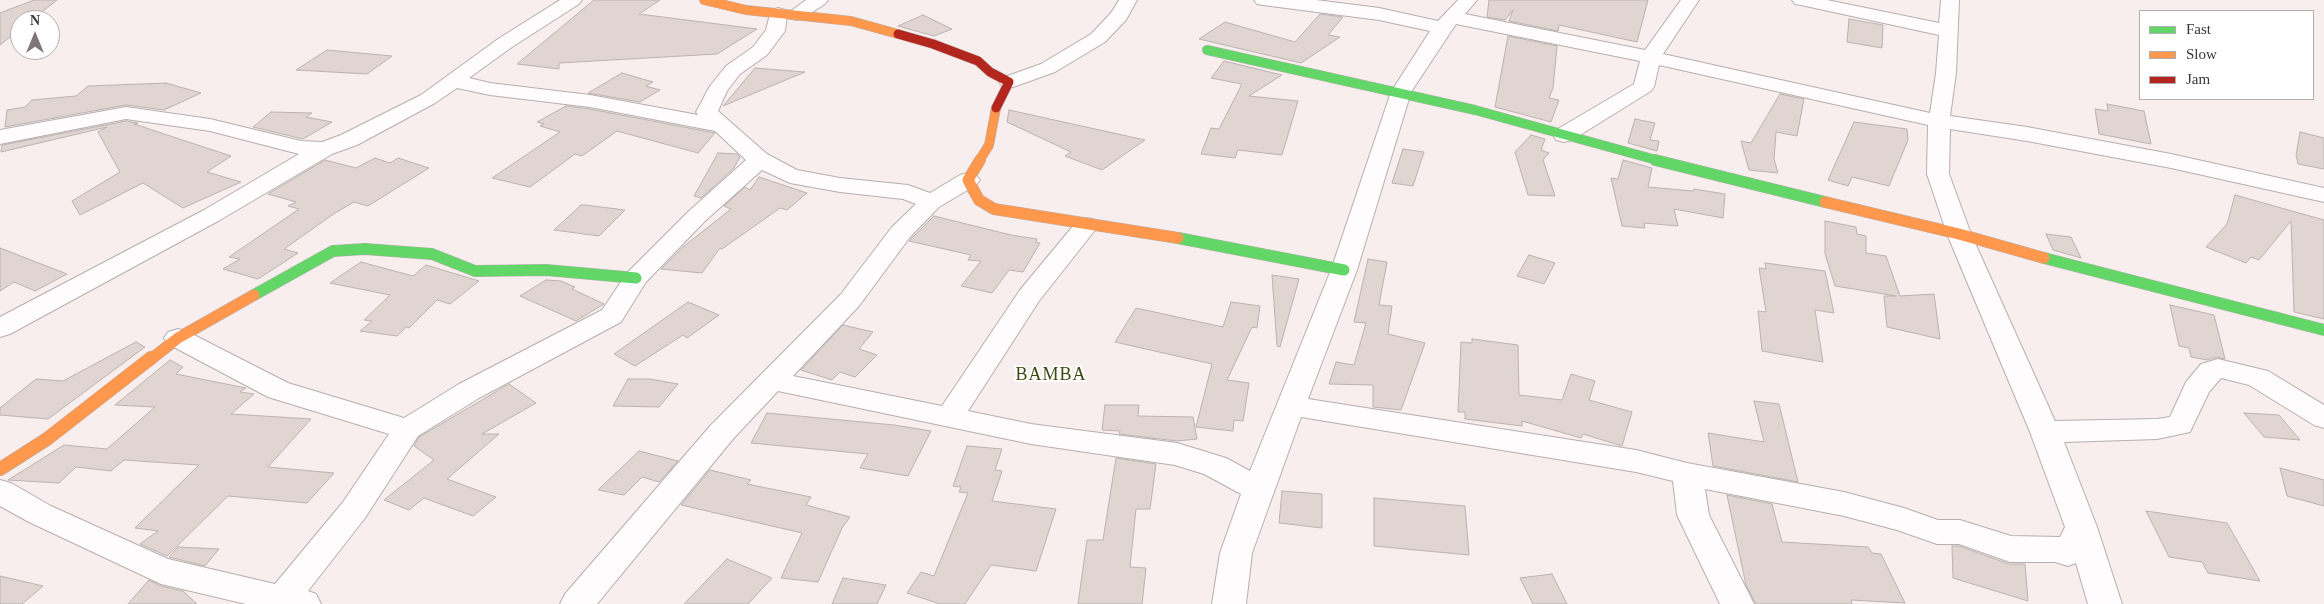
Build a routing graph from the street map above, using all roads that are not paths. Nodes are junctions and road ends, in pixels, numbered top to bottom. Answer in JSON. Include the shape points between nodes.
{"nodes":[{"id":1,"x":573,"y":0,"type":"edge"},
{"id":2,"x":704,"y":0,"type":"edge"},
{"id":3,"x":819,"y":0,"type":"edge"},
{"id":4,"x":1128,"y":0,"type":"edge"},
{"id":5,"x":1263,"y":0,"type":"edge"},
{"id":6,"x":1690,"y":0,"type":"edge"},
{"id":7,"x":1801,"y":0,"type":"edge"},
{"id":8,"x":1950,"y":0,"type":"edge"},
{"id":9,"x":787,"y":14,"type":"junction"},
{"id":10,"x":1454,"y":15,"type":"edge"},
{"id":11,"x":1949,"y":32,"type":"junction"},
{"id":12,"x":1207,"y":50,"type":"dead end"},
{"id":13,"x":1651,"y":57,"type":"junction"},
{"id":14,"x":454,"y":81,"type":"junction"},
{"id":15,"x":1009,"y":82,"type":"junction"},
{"id":16,"x":1401,"y":92,"type":"junction"},
{"id":17,"x":1939,"y":121,"type":"junction"},
{"id":18,"x":724,"y":126,"type":"junction"},
{"id":19,"x":1564,"y":135,"type":"junction"},
{"id":20,"x":0,"y":137,"type":"edge"},
{"id":21,"x":324,"y":149,"type":"junction"},
{"id":22,"x":759,"y":159,"type":"junction"},
{"id":23,"x":968,"y":180,"type":"junction"},
{"id":24,"x":2324,"y":195,"type":"edge"},
{"id":25,"x":931,"y":202,"type":"junction"},
{"id":26,"x":1087,"y":225,"type":"junction"},
{"id":27,"x":1959,"y":234,"type":"junction"},
{"id":28,"x":1344,"y":270,"type":"junction"},
{"id":29,"x":636,"y":278,"type":"junction"},
{"id":30,"x":0,"y":328,"type":"edge"},
{"id":31,"x":2324,"y":330,"type":"edge"},
{"id":32,"x":178,"y":338,"type":"junction"},
{"id":33,"x":772,"y":381,"type":"junction"},
{"id":34,"x":1292,"y":406,"type":"junction"},
{"id":35,"x":948,"y":417,"type":"junction"},
{"id":36,"x":2324,"y":418,"type":"edge"},
{"id":37,"x":408,"y":428,"type":"junction"},
{"id":38,"x":2045,"y":432,"type":"junction"},
{"id":39,"x":0,"y":468,"type":"edge"},
{"id":40,"x":1687,"y":474,"type":"junction"},
{"id":41,"x":1258,"y":489,"type":"junction"},
{"id":42,"x":0,"y":491,"type":"edge"},
{"id":43,"x":2081,"y":527,"type":"junction"},
{"id":44,"x":294,"y":601,"type":"edge"},
{"id":45,"x":577,"y":604,"type":"edge"},
{"id":46,"x":1229,"y":604,"type":"edge"},
{"id":47,"x":1737,"y":604,"type":"edge"},
{"id":48,"x":2105,"y":604,"type":"edge"}],
"edges":[{"from":1,"to":14,"type":"street"},
{"from":2,"to":9,"type":"street","via":[[746,10]]},
{"from":3,"to":9,"type":"street"},
{"from":4,"to":15,"type":"street","via":[[1119,16],[1098,38],[1048,68]]},
{"from":5,"to":10,"type":"street","via":[[1370,13]]},
{"from":6,"to":13,"type":"street"},
{"from":7,"to":11,"type":"street"},
{"from":8,"to":11,"type":"street"},
{"from":9,"to":15,"type":"street","via":[[851,21],[933,44],[978,61]]},
{"from":9,"to":18,"type":"street","via":[[760,52],[733,70],[717,90],[707,112]]},
{"from":10,"to":13,"type":"street"},
{"from":10,"to":16,"type":"street"},
{"from":11,"to":17,"type":"street"},
{"from":12,"to":16,"type":"street"},
{"from":13,"to":17,"type":"street"},
{"from":13,"to":19,"type":"street","via":[[1644,86]]},
{"from":14,"to":18,"type":"street"},
{"from":14,"to":21,"type":"street","via":[[393,118]]},
{"from":15,"to":23,"type":"street","via":[[997,103],[989,145]]},
{"from":16,"to":19,"type":"street"},
{"from":16,"to":28,"type":"street"},
{"from":17,"to":24,"type":"street","via":[[2171,161]]},
{"from":17,"to":27,"type":"street","via":[[1938,174]]},
{"from":18,"to":22,"type":"street"},
{"from":19,"to":27,"type":"street","via":[[1672,165]]},
{"from":20,"to":21,"type":"street","via":[[126,114],[210,125],[301,148]]},
{"from":21,"to":30,"type":"street","via":[[212,215]]},
{"from":22,"to":25,"type":"street","via":[[790,176],[908,192]]},
{"from":22,"to":29,"type":"street"},
{"from":23,"to":25,"type":"street"},
{"from":23,"to":26,"type":"street","via":[[979,200],[994,209]]},
{"from":25,"to":33,"type":"street","via":[[901,232],[850,300]]},
{"from":26,"to":28,"type":"street","via":[[1182,239]]},
{"from":26,"to":35,"type":"street","via":[[1029,296]]},
{"from":27,"to":31,"type":"street"},
{"from":27,"to":38,"type":"street"},
{"from":28,"to":34,"type":"street"},
{"from":29,"to":32,"type":"street","via":[[546,270],[475,271],[432,254],[365,249],[333,251]]},
{"from":29,"to":37,"type":"street","via":[[612,316],[469,391]]},
{"from":32,"to":37,"type":"street","via":[[278,390]]},
{"from":32,"to":39,"type":"street","via":[[47,439]]},
{"from":33,"to":35,"type":"street"},
{"from":33,"to":45,"type":"street","via":[[722,432]]},
{"from":34,"to":40,"type":"street","via":[[1636,461]]},
{"from":34,"to":41,"type":"street"},
{"from":35,"to":41,"type":"street","via":[[1031,434],[1177,454],[1215,466]]},
{"from":36,"to":38,"type":"street","via":[[2258,378],[2218,368],[2196,389],[2180,425],[2157,429]]},
{"from":37,"to":44,"type":"street"},
{"from":38,"to":43,"type":"street"},
{"from":40,"to":43,"type":"street","via":[[1844,504],[1937,532],[1960,532],[2010,549],[2058,549],[2068,553]]},
{"from":40,"to":47,"type":"street","via":[[1693,516]]},
{"from":41,"to":46,"type":"street","via":[[1236,553]]},
{"from":42,"to":44,"type":"street","via":[[40,514],[161,571]]},
{"from":43,"to":48,"type":"street"}]}
